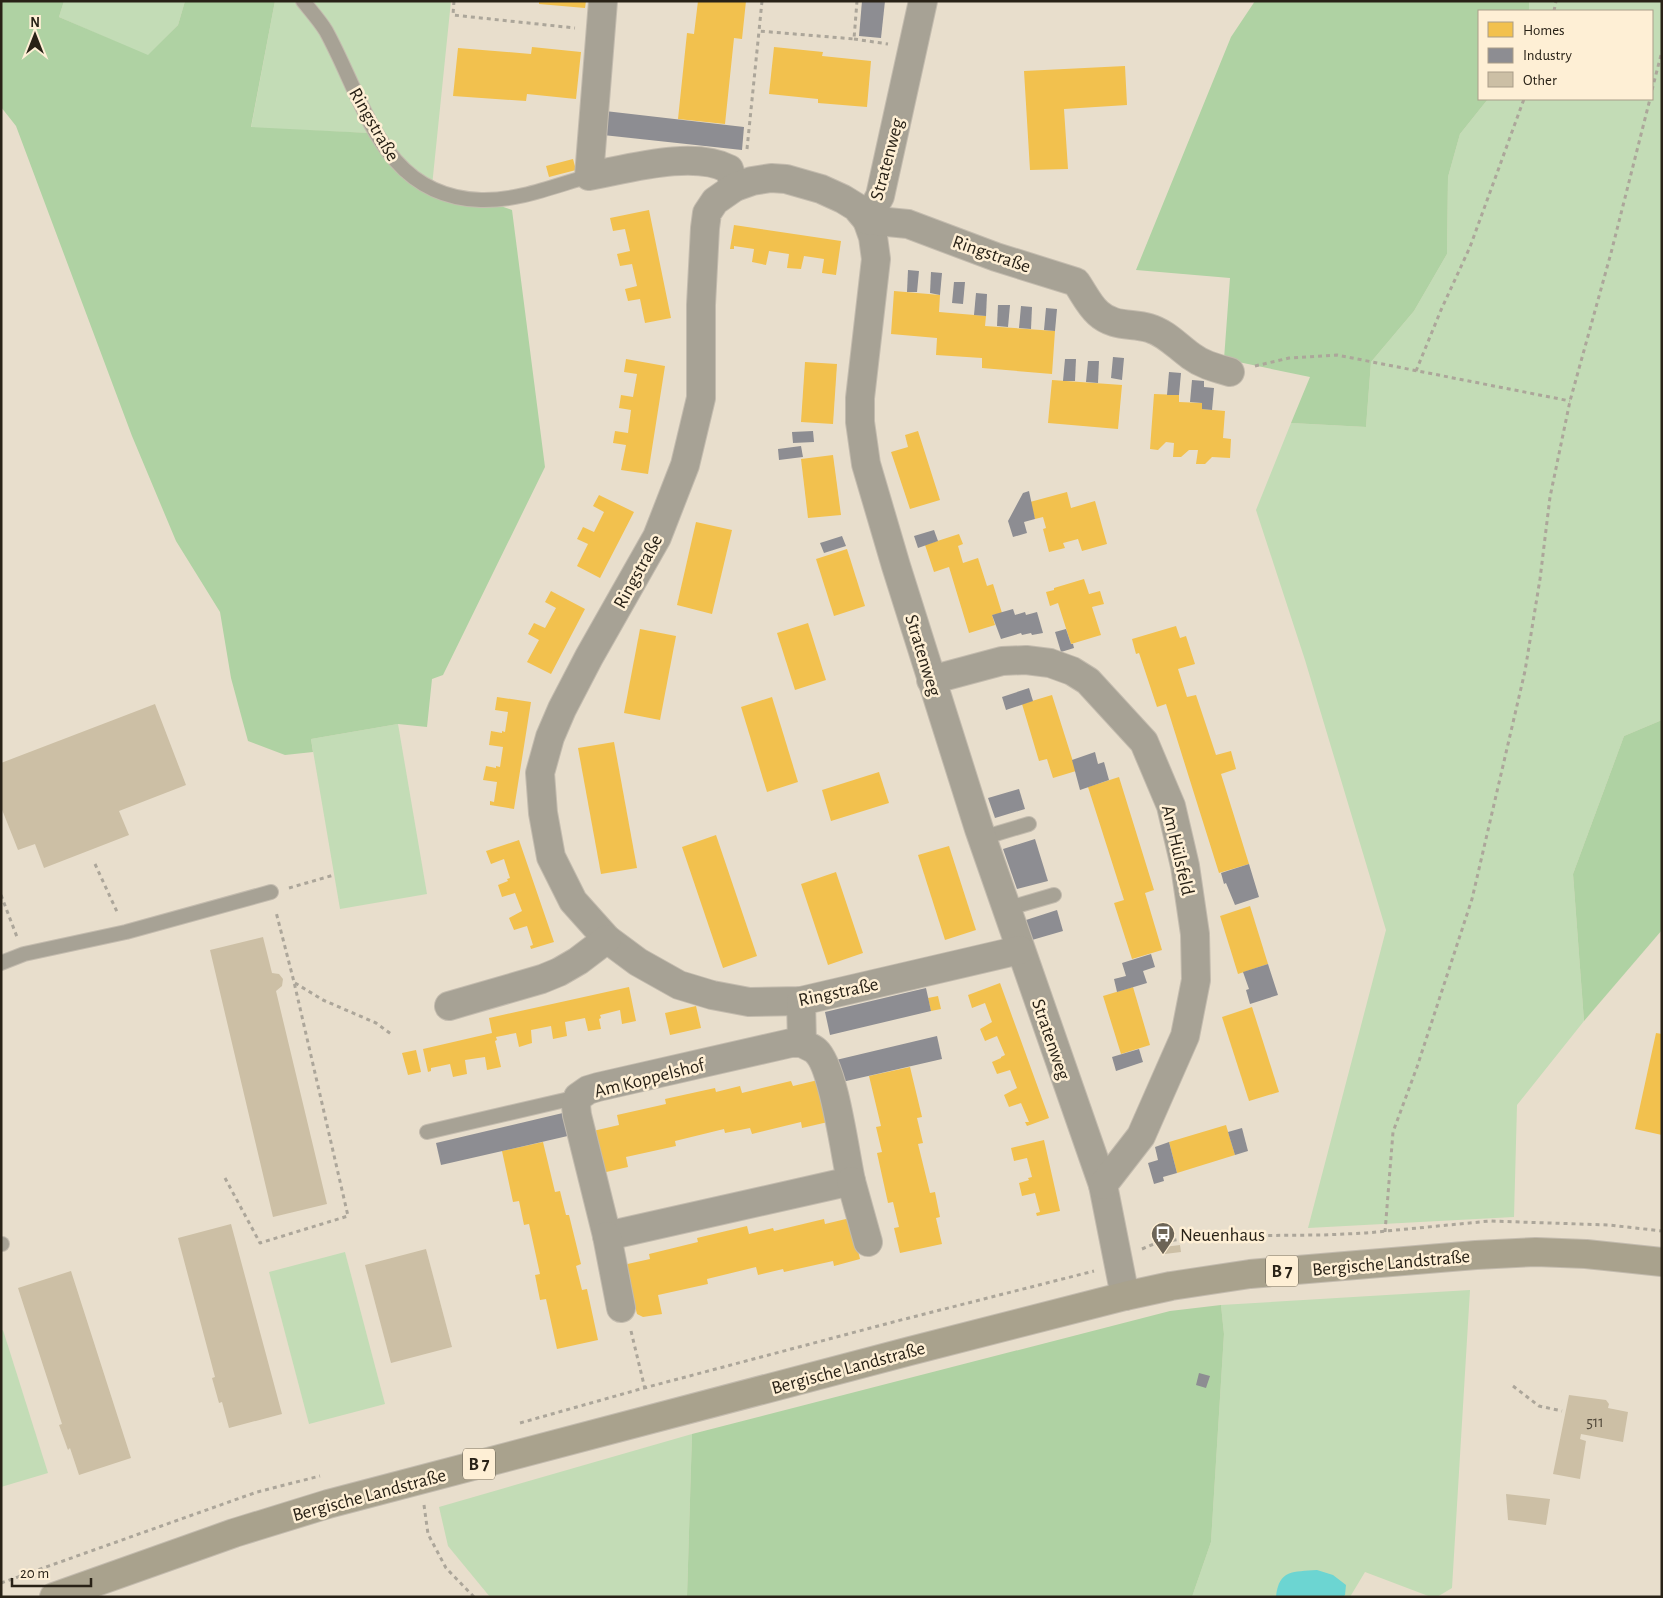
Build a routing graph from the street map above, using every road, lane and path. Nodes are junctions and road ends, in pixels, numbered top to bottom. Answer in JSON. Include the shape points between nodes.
{"nodes":[{"id":1,"x":303,"y":1,"type":"edge"},
{"id":2,"x":454,"y":1,"type":"edge"},
{"id":3,"x":603,"y":1,"type":"edge"},
{"id":4,"x":762,"y":1,"type":"edge"},
{"id":5,"x":857,"y":1,"type":"edge"},
{"id":6,"x":923,"y":1,"type":"edge"},
{"id":7,"x":601,"y":31,"type":"junction"},
{"id":8,"x":759,"y":31,"type":"junction"},
{"id":9,"x":854,"y":39,"type":"junction"},
{"id":10,"x":913,"y":48,"type":"junction"},
{"id":11,"x":1662,"y":50,"type":"edge"},
{"id":12,"x":1653,"y":86,"type":"edge"},
{"id":13,"x":1524,"y":100,"type":"edge"},
{"id":14,"x":1650,"y":100,"type":"edge"},
{"id":15,"x":589,"y":176,"type":"junction"},
{"id":16,"x":744,"y":184,"type":"junction"},
{"id":17,"x":867,"y":220,"type":"junction"},
{"id":18,"x":1230,"y":372,"type":"joint"},
{"id":19,"x":1416,"y":372,"type":"junction"},
{"id":20,"x":1570,"y":401,"type":"junction"},
{"id":21,"x":931,"y":680,"type":"junction"},
{"id":22,"x":1029,"y":824,"type":"dead end"},
{"id":23,"x":982,"y":838,"type":"junction"},
{"id":24,"x":95,"y":864,"type":"dead end"},
{"id":25,"x":334,"y":876,"type":"dead end"},
{"id":26,"x":271,"y":892,"type":"joint"},
{"id":27,"x":1,"y":895,"type":"edge"},
{"id":28,"x":1054,"y":895,"type":"dead end"},
{"id":29,"x":1006,"y":909,"type":"junction"},
{"id":30,"x":280,"y":929,"type":"dead end"},
{"id":31,"x":126,"y":932,"type":"junction"},
{"id":32,"x":607,"y":939,"type":"junction"},
{"id":33,"x":1020,"y":950,"type":"junction"},
{"id":34,"x":24,"y":954,"type":"junction"},
{"id":35,"x":1,"y":963,"type":"edge"},
{"id":36,"x":294,"y":982,"type":"junction"},
{"id":37,"x":801,"y":1001,"type":"junction"},
{"id":38,"x":449,"y":1006,"type":"dead end"},
{"id":39,"x":391,"y":1034,"type":"dead end"},
{"id":40,"x":802,"y":1044,"type":"junction"},
{"id":41,"x":578,"y":1097,"type":"junction"},
{"id":42,"x":427,"y":1132,"type":"dead end"},
{"id":43,"x":225,"y":1178,"type":"dead end"},
{"id":44,"x":851,"y":1181,"type":"junction"},
{"id":45,"x":1102,"y":1185,"type":"junction"},
{"id":46,"x":1662,"y":1231,"type":"edge"},
{"id":47,"x":1384,"y":1232,"type":"junction"},
{"id":48,"x":607,"y":1236,"type":"junction"},
{"id":49,"x":868,"y":1242,"type":"dead end"},
{"id":50,"x":1161,"y":1242,"type":"junction"},
{"id":51,"x":1163,"y":1255,"type":"dead end"},
{"id":52,"x":1118,"y":1262,"type":"junction"},
{"id":53,"x":1662,"y":1262,"type":"edge"},
{"id":54,"x":1125,"y":1296,"type":"junction"},
{"id":55,"x":622,"y":1308,"type":"joint"},
{"id":56,"x":1513,"y":1386,"type":"dead end"},
{"id":57,"x":644,"y":1388,"type":"dead end"},
{"id":58,"x":1562,"y":1411,"type":"dead end"},
{"id":59,"x":417,"y":1480,"type":"junction"},
{"id":60,"x":54,"y":1597,"type":"edge"},
{"id":61,"x":474,"y":1597,"type":"edge"}],
"edges":[{"from":1,"to":15,"type":"lane","name":"Ringstraße","via":[[326,30],[379,138],[404,170],[429,187],[482,200],[518,196]]},
{"from":2,"to":7,"type":"path","via":[[453,15]]},
{"from":3,"to":7,"type":"street"},
{"from":4,"to":8,"type":"path"},
{"from":5,"to":9,"type":"path"},
{"from":6,"to":10,"type":"street","name":"Stratenweg"},
{"from":7,"to":15,"type":"street"},
{"from":8,"to":9,"type":"path"},
{"from":8,"to":16,"type":"path"},
{"from":9,"to":10,"type":"path"},
{"from":10,"to":17,"type":"street","name":"Stratenweg","via":[[880,196]]},
{"from":11,"to":12,"type":"path"},
{"from":13,"to":19,"type":"path","via":[[1470,247]]},
{"from":14,"to":20,"type":"path"},
{"from":15,"to":16,"type":"street","name":"Ringstraße","via":[[658,163],[700,161],[718,163]]},
{"from":16,"to":17,"type":"street","name":"Ringstraße","via":[[771,178],[821,189],[856,207]]},
{"from":16,"to":32,"type":"street","name":"Ringstraße","via":[[715,201],[708,213],[701,305],[701,398],[685,465],[656,537],[562,709],[540,773],[551,857],[573,901]]},
{"from":17,"to":18,"type":"street","name":"Ringstraße","via":[[908,224],[1076,282],[1098,313],[1113,323],[1149,328],[1207,366]]},
{"from":17,"to":21,"type":"street","name":"Stratenweg","via":[[876,259],[860,422],[866,464]]},
{"from":18,"to":19,"type":"path","via":[[1289,358],[1337,355]]},
{"from":19,"to":20,"type":"path"},
{"from":20,"to":47,"type":"path","via":[[1550,497],[1525,671],[1472,899],[1393,1132]]},
{"from":21,"to":23,"type":"street","name":"Stratenweg"},
{"from":21,"to":45,"type":"street","name":"Am Hülsfeld","via":[[1002,661],[1050,663],[1072,671],[1088,681],[1144,742],[1171,806],[1186,866],[1195,934],[1196,980],[1185,1036],[1141,1136]]},
{"from":22,"to":23,"type":"lane"},
{"from":23,"to":29,"type":"street","name":"Stratenweg"},
{"from":24,"to":31,"type":"path"},
{"from":25,"to":26,"type":"path"},
{"from":26,"to":31,"type":"lane"},
{"from":27,"to":34,"type":"path"},
{"from":28,"to":29,"type":"lane"},
{"from":29,"to":33,"type":"street","name":"Stratenweg"},
{"from":30,"to":36,"type":"path"},
{"from":31,"to":34,"type":"lane"},
{"from":32,"to":37,"type":"street","name":"Ringstraße","via":[[638,962],[679,985],[748,1002]]},
{"from":32,"to":38,"type":"street","via":[[559,972]]},
{"from":33,"to":37,"type":"street","name":"Ringstraße"},
{"from":33,"to":45,"type":"street","name":"Stratenweg"},
{"from":34,"to":35,"type":"lane"},
{"from":36,"to":39,"type":"path","via":[[323,1000],[376,1023]]},
{"from":36,"to":43,"type":"path","via":[[348,1216],[260,1243]]},
{"from":37,"to":40,"type":"street"},
{"from":40,"to":41,"type":"street","name":"Am Koppelshof","via":[[791,1043],[598,1087]]},
{"from":40,"to":44,"type":"street","via":[[816,1051],[827,1068]]},
{"from":41,"to":42,"type":"lane"},
{"from":41,"to":48,"type":"street","name":"Am Koppelshof","via":[[577,1116]]},
{"from":44,"to":48,"type":"street"},
{"from":44,"to":49,"type":"street"},
{"from":45,"to":52,"type":"street","name":"Stratenweg"},
{"from":46,"to":47,"type":"path","name":"Bergische Landstraße","via":[[1609,1225],[1490,1222]]},
{"from":47,"to":50,"type":"path","name":"Bergische Landstraße","via":[[1323,1236],[1200,1236]]},
{"from":48,"to":55,"type":"street","name":"Am Koppelshof"},
{"from":50,"to":51,"type":"path"},
{"from":50,"to":52,"type":"path","name":"Bergische Landstraße"},
{"from":52,"to":54,"type":"street","name":"Stratenweg"},
{"from":53,"to":54,"type":"main road","name":"Bergische Landstraße","number":"B 7","via":[[1536,1252],[1476,1255],[1250,1274]]},
{"from":54,"to":59,"type":"main road","name":"Bergische Landstraße","number":"B 7"},
{"from":55,"to":57,"type":"path","via":[[625,1308]]},
{"from":56,"to":58,"type":"path","via":[[1539,1406]]},
{"from":59,"to":60,"type":"main road","name":"Bergische Landstraße","number":"B 7","via":[[234,1533]]},
{"from":59,"to":61,"type":"path","via":[[428,1534],[446,1568]]}]}
